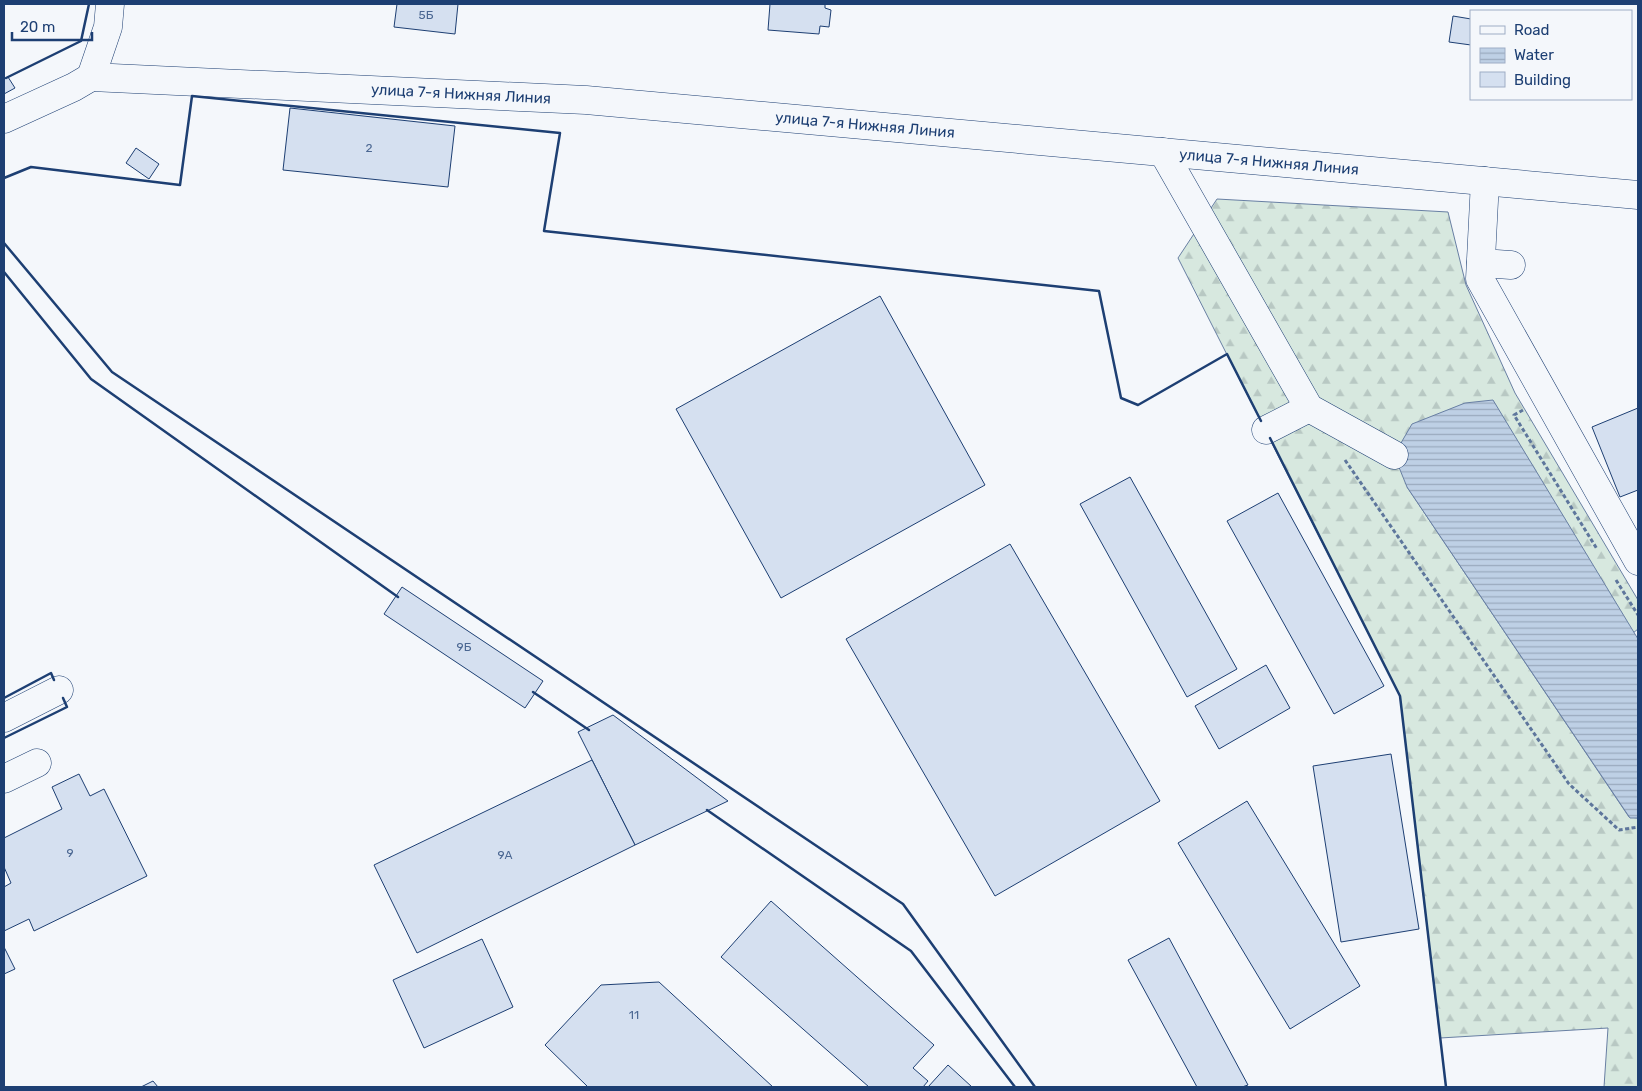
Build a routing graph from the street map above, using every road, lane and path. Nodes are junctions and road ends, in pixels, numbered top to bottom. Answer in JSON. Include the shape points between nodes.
{"nodes":[{"id":1,"x":110,"y":4,"type":"edge"},
{"id":2,"x":91,"y":77,"type":"junction"},
{"id":3,"x":4,"y":118,"type":"edge"},
{"id":4,"x":1163,"y":152,"type":"junction"},
{"id":5,"x":1485,"y":181,"type":"junction"},
{"id":6,"x":1638,"y":195,"type":"edge"},
{"id":7,"x":1481,"y":263,"type":"junction"},
{"id":8,"x":1511,"y":265,"type":"dead end"},
{"id":9,"x":1309,"y":408,"type":"junction"},
{"id":10,"x":1266,"y":430,"type":"dead end"},
{"id":11,"x":1394,"y":455,"type":"dead end"},
{"id":12,"x":1343,"y":457,"type":"dead end"},
{"id":13,"x":1638,"y":561,"type":"edge"},
{"id":14,"x":59,"y":690,"type":"dead end"},
{"id":15,"x":4,"y":718,"type":"edge"},
{"id":16,"x":37,"y":763,"type":"dead end"},
{"id":17,"x":4,"y":779,"type":"edge"},
{"id":18,"x":1638,"y":827,"type":"edge"}],
"edges":[{"from":1,"to":2,"type":"street","via":[[108,27]]},
{"from":2,"to":3,"type":"street"},
{"from":2,"to":4,"type":"street","name":"улица 7-я Нижняя Линия","via":[[586,100]]},
{"from":4,"to":5,"type":"street","name":"улица 7-я Нижняя Линия"},
{"from":4,"to":9,"type":"street"},
{"from":5,"to":6,"type":"street","name":"улица 7-я Нижняя Линия"},
{"from":5,"to":7,"type":"street"},
{"from":7,"to":8,"type":"street"},
{"from":7,"to":13,"type":"street","via":[[1480,279]]},
{"from":9,"to":10,"type":"street"},
{"from":9,"to":11,"type":"street"},
{"from":12,"to":18,"type":"path","via":[[1570,784],[1619,830]]},
{"from":14,"to":15,"type":"street"},
{"from":16,"to":17,"type":"street"}]}
